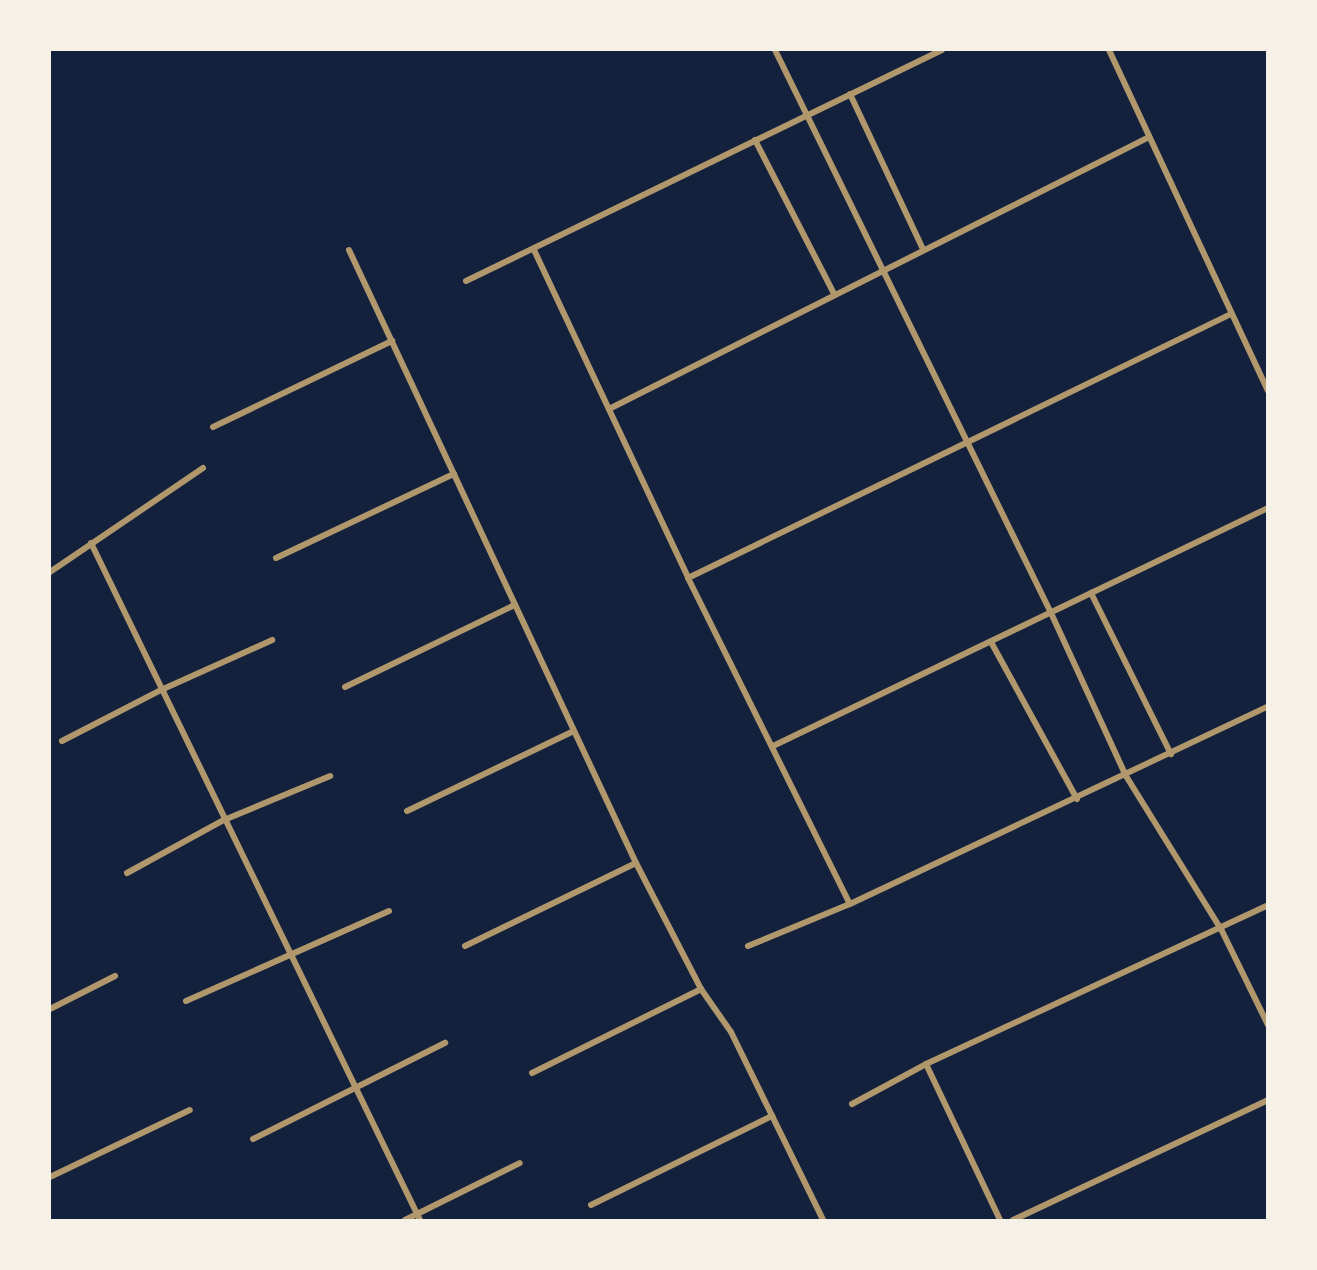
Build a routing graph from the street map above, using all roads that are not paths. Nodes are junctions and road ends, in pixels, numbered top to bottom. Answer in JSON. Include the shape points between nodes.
{"nodes":[{"id":1,"x":775,"y":50,"type":"edge"},
{"id":2,"x":942,"y":50,"type":"edge"},
{"id":3,"x":1109,"y":50,"type":"edge"},
{"id":4,"x":850,"y":93,"type":"junction"},
{"id":5,"x":807,"y":115,"type":"junction"},
{"id":6,"x":1149,"y":137,"type":"junction"},
{"id":7,"x":755,"y":140,"type":"junction"},
{"id":8,"x":923,"y":249,"type":"junction"},
{"id":9,"x":349,"y":250,"type":"dead end"},
{"id":10,"x":534,"y":250,"type":"junction"},
{"id":11,"x":882,"y":270,"type":"junction"},
{"id":12,"x":466,"y":280,"type":"dead end"},
{"id":13,"x":834,"y":294,"type":"junction"},
{"id":14,"x":1231,"y":314,"type":"junction"},
{"id":15,"x":392,"y":341,"type":"junction"},
{"id":16,"x":1268,"y":391,"type":"edge"},
{"id":17,"x":609,"y":409,"type":"junction"},
{"id":18,"x":213,"y":427,"type":"dead end"},
{"id":19,"x":966,"y":445,"type":"junction"},
{"id":20,"x":203,"y":468,"type":"dead end"},
{"id":21,"x":454,"y":474,"type":"junction"},
{"id":22,"x":1268,"y":508,"type":"edge"},
{"id":23,"x":91,"y":543,"type":"junction"},
{"id":24,"x":276,"y":558,"type":"dead end"},
{"id":25,"x":50,"y":572,"type":"edge"},
{"id":26,"x":688,"y":578,"type":"junction"},
{"id":27,"x":1091,"y":593,"type":"junction"},
{"id":28,"x":515,"y":606,"type":"junction"},
{"id":29,"x":1051,"y":613,"type":"junction"},
{"id":30,"x":272,"y":640,"type":"dead end"},
{"id":31,"x":992,"y":642,"type":"junction"},
{"id":32,"x":345,"y":687,"type":"dead end"},
{"id":33,"x":161,"y":690,"type":"junction"},
{"id":34,"x":1268,"y":706,"type":"edge"},
{"id":35,"x":574,"y":731,"type":"junction"},
{"id":36,"x":62,"y":741,"type":"dead end"},
{"id":37,"x":773,"y":746,"type":"junction"},
{"id":38,"x":1171,"y":754,"type":"junction"},
{"id":39,"x":330,"y":776,"type":"dead end"},
{"id":40,"x":1126,"y":776,"type":"junction"},
{"id":41,"x":1077,"y":799,"type":"junction"},
{"id":42,"x":406,"y":811,"type":"dead end"},
{"id":43,"x":224,"y":820,"type":"junction"},
{"id":44,"x":636,"y":863,"type":"junction"},
{"id":45,"x":127,"y":873,"type":"dead end"},
{"id":46,"x":850,"y":904,"type":"junction"},
{"id":47,"x":1268,"y":905,"type":"edge"},
{"id":48,"x":389,"y":911,"type":"dead end"},
{"id":49,"x":1221,"y":929,"type":"junction"},
{"id":50,"x":465,"y":946,"type":"dead end"},
{"id":51,"x":748,"y":946,"type":"dead end"},
{"id":52,"x":291,"y":954,"type":"junction"},
{"id":53,"x":116,"y":976,"type":"dead end"},
{"id":54,"x":701,"y":989,"type":"junction"},
{"id":55,"x":186,"y":1001,"type":"dead end"},
{"id":56,"x":50,"y":1009,"type":"edge"},
{"id":57,"x":1268,"y":1024,"type":"edge"},
{"id":58,"x":445,"y":1043,"type":"dead end"},
{"id":59,"x":926,"y":1064,"type":"junction"},
{"id":60,"x":532,"y":1073,"type":"dead end"},
{"id":61,"x":358,"y":1087,"type":"junction"},
{"id":62,"x":1268,"y":1100,"type":"edge"},
{"id":63,"x":852,"y":1104,"type":"dead end"},
{"id":64,"x":190,"y":1110,"type":"dead end"},
{"id":65,"x":772,"y":1116,"type":"junction"},
{"id":66,"x":253,"y":1139,"type":"dead end"},
{"id":67,"x":520,"y":1163,"type":"dead end"},
{"id":68,"x":50,"y":1177,"type":"edge"},
{"id":69,"x":591,"y":1205,"type":"dead end"},
{"id":70,"x":418,"y":1217,"type":"edge"},
{"id":71,"x":405,"y":1221,"type":"edge"},
{"id":72,"x":823,"y":1221,"type":"edge"},
{"id":73,"x":1000,"y":1221,"type":"edge"},
{"id":74,"x":1013,"y":1221,"type":"edge"}],
"edges":[{"from":1,"to":5,"type":"street"},
{"from":2,"to":4,"type":"street"},
{"from":3,"to":6,"type":"street"},
{"from":4,"to":5,"type":"street"},
{"from":4,"to":8,"type":"street"},
{"from":5,"to":7,"type":"street"},
{"from":5,"to":11,"type":"street"},
{"from":6,"to":8,"type":"street"},
{"from":6,"to":14,"type":"street"},
{"from":7,"to":10,"type":"street"},
{"from":7,"to":13,"type":"street"},
{"from":8,"to":11,"type":"street"},
{"from":9,"to":15,"type":"street"},
{"from":10,"to":12,"type":"street"},
{"from":10,"to":17,"type":"street"},
{"from":11,"to":13,"type":"street"},
{"from":11,"to":19,"type":"street"},
{"from":13,"to":17,"type":"street"},
{"from":14,"to":16,"type":"street"},
{"from":14,"to":19,"type":"street"},
{"from":15,"to":18,"type":"street"},
{"from":15,"to":21,"type":"street"},
{"from":17,"to":26,"type":"street"},
{"from":19,"to":26,"type":"street"},
{"from":19,"to":29,"type":"street"},
{"from":20,"to":23,"type":"street"},
{"from":21,"to":24,"type":"street"},
{"from":21,"to":28,"type":"street"},
{"from":22,"to":27,"type":"street"},
{"from":23,"to":25,"type":"street"},
{"from":23,"to":33,"type":"street"},
{"from":26,"to":37,"type":"street"},
{"from":27,"to":29,"type":"street"},
{"from":27,"to":38,"type":"street"},
{"from":28,"to":32,"type":"street"},
{"from":28,"to":35,"type":"street"},
{"from":29,"to":31,"type":"street"},
{"from":29,"to":40,"type":"street"},
{"from":30,"to":33,"type":"street"},
{"from":31,"to":37,"type":"street"},
{"from":31,"to":41,"type":"street"},
{"from":33,"to":36,"type":"street"},
{"from":33,"to":43,"type":"street"},
{"from":34,"to":38,"type":"street"},
{"from":35,"to":42,"type":"street"},
{"from":35,"to":44,"type":"street"},
{"from":37,"to":46,"type":"street"},
{"from":38,"to":40,"type":"street"},
{"from":39,"to":43,"type":"street"},
{"from":40,"to":41,"type":"street"},
{"from":40,"to":49,"type":"street"},
{"from":41,"to":46,"type":"street"},
{"from":43,"to":45,"type":"street"},
{"from":43,"to":52,"type":"street"},
{"from":44,"to":50,"type":"street"},
{"from":44,"to":54,"type":"street"},
{"from":46,"to":51,"type":"street"},
{"from":47,"to":49,"type":"street"},
{"from":48,"to":52,"type":"street"},
{"from":49,"to":57,"type":"street"},
{"from":49,"to":59,"type":"street"},
{"from":52,"to":55,"type":"street"},
{"from":52,"to":61,"type":"street"},
{"from":53,"to":56,"type":"street"},
{"from":54,"to":60,"type":"street"},
{"from":54,"to":65,"type":"street","via":[[731,1032]]},
{"from":58,"to":61,"type":"street"},
{"from":59,"to":63,"type":"street"},
{"from":59,"to":73,"type":"street"},
{"from":61,"to":66,"type":"street"},
{"from":61,"to":70,"type":"street"},
{"from":62,"to":74,"type":"street"},
{"from":64,"to":68,"type":"street"},
{"from":65,"to":69,"type":"street"},
{"from":65,"to":72,"type":"street"},
{"from":67,"to":70,"type":"street"},
{"from":70,"to":71,"type":"street"}]}
